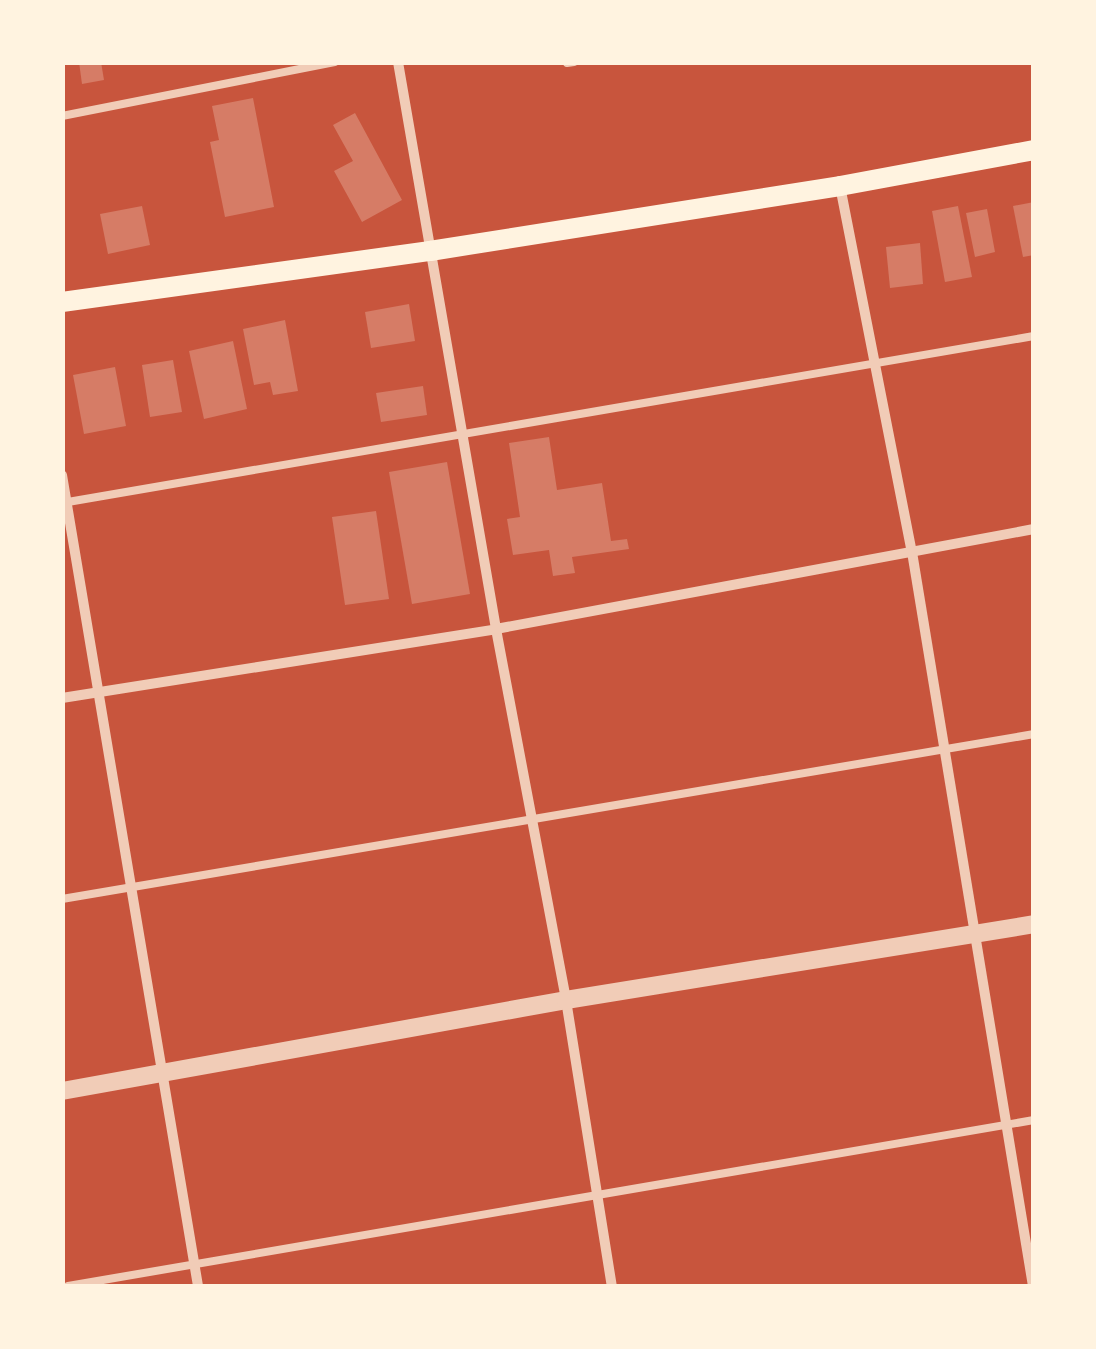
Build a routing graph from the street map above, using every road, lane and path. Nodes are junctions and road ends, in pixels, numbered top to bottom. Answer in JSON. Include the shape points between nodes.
{"nodes":[{"id":1,"x":335,"y":62,"type":"edge"},
{"id":2,"x":398,"y":62,"type":"edge"},
{"id":3,"x":574,"y":62,"type":"edge"},
{"id":4,"x":567,"y":64,"type":"edge"},
{"id":5,"x":62,"y":116,"type":"edge"},
{"id":6,"x":1034,"y":150,"type":"edge"},
{"id":7,"x":840,"y":186,"type":"junction"},
{"id":8,"x":430,"y":252,"type":"junction"},
{"id":9,"x":62,"y":302,"type":"edge"},
{"id":10,"x":1034,"y":336,"type":"edge"},
{"id":11,"x":875,"y":363,"type":"junction"},
{"id":12,"x":462,"y":435,"type":"junction"},
{"id":13,"x":62,"y":475,"type":"edge"},
{"id":14,"x":65,"y":503,"type":"edge"},
{"id":15,"x":1034,"y":529,"type":"edge"},
{"id":16,"x":912,"y":552,"type":"junction"},
{"id":17,"x":496,"y":630,"type":"junction"},
{"id":18,"x":98,"y":691,"type":"junction"},
{"id":19,"x":62,"y":698,"type":"edge"},
{"id":20,"x":1034,"y":734,"type":"edge"},
{"id":21,"x":946,"y":749,"type":"junction"},
{"id":22,"x":532,"y":819,"type":"junction"},
{"id":23,"x":132,"y":888,"type":"junction"},
{"id":24,"x":62,"y":899,"type":"edge"},
{"id":25,"x":1034,"y":924,"type":"edge"},
{"id":26,"x":977,"y":934,"type":"junction"},
{"id":27,"x":566,"y":1000,"type":"junction"},
{"id":28,"x":164,"y":1074,"type":"junction"},
{"id":29,"x":62,"y":1091,"type":"edge"},
{"id":30,"x":1034,"y":1120,"type":"edge"},
{"id":31,"x":1008,"y":1124,"type":"junction"},
{"id":32,"x":598,"y":1198,"type":"junction"},
{"id":33,"x":194,"y":1267,"type":"junction"},
{"id":34,"x":68,"y":1286,"type":"edge"},
{"id":35,"x":198,"y":1286,"type":"edge"},
{"id":36,"x":612,"y":1286,"type":"edge"},
{"id":37,"x":1034,"y":1286,"type":"edge"}],
"edges":[{"from":1,"to":5,"type":"lane"},
{"from":2,"to":8,"type":"street"},
{"from":3,"to":4,"type":"lane"},
{"from":6,"to":7,"type":"main road"},
{"from":7,"to":8,"type":"main road"},
{"from":7,"to":11,"type":"street"},
{"from":8,"to":9,"type":"main road"},
{"from":8,"to":12,"type":"street"},
{"from":10,"to":11,"type":"lane"},
{"from":11,"to":12,"type":"lane"},
{"from":11,"to":16,"type":"street"},
{"from":12,"to":14,"type":"lane"},
{"from":12,"to":17,"type":"street"},
{"from":13,"to":14,"type":"street"},
{"from":14,"to":18,"type":"street"},
{"from":15,"to":16,"type":"street"},
{"from":16,"to":17,"type":"street"},
{"from":16,"to":21,"type":"street"},
{"from":17,"to":18,"type":"street"},
{"from":17,"to":22,"type":"street"},
{"from":18,"to":19,"type":"street"},
{"from":18,"to":23,"type":"street"},
{"from":20,"to":21,"type":"lane"},
{"from":21,"to":22,"type":"lane"},
{"from":21,"to":26,"type":"street"},
{"from":22,"to":23,"type":"lane"},
{"from":22,"to":27,"type":"street"},
{"from":23,"to":24,"type":"lane"},
{"from":23,"to":28,"type":"street"},
{"from":25,"to":26,"type":"street"},
{"from":26,"to":27,"type":"street"},
{"from":26,"to":31,"type":"street"},
{"from":27,"to":28,"type":"street"},
{"from":27,"to":32,"type":"street"},
{"from":28,"to":29,"type":"street"},
{"from":28,"to":33,"type":"street"},
{"from":30,"to":31,"type":"lane"},
{"from":31,"to":32,"type":"lane"},
{"from":31,"to":37,"type":"street"},
{"from":32,"to":33,"type":"lane"},
{"from":32,"to":36,"type":"street"},
{"from":33,"to":34,"type":"lane"},
{"from":33,"to":35,"type":"street"}]}
